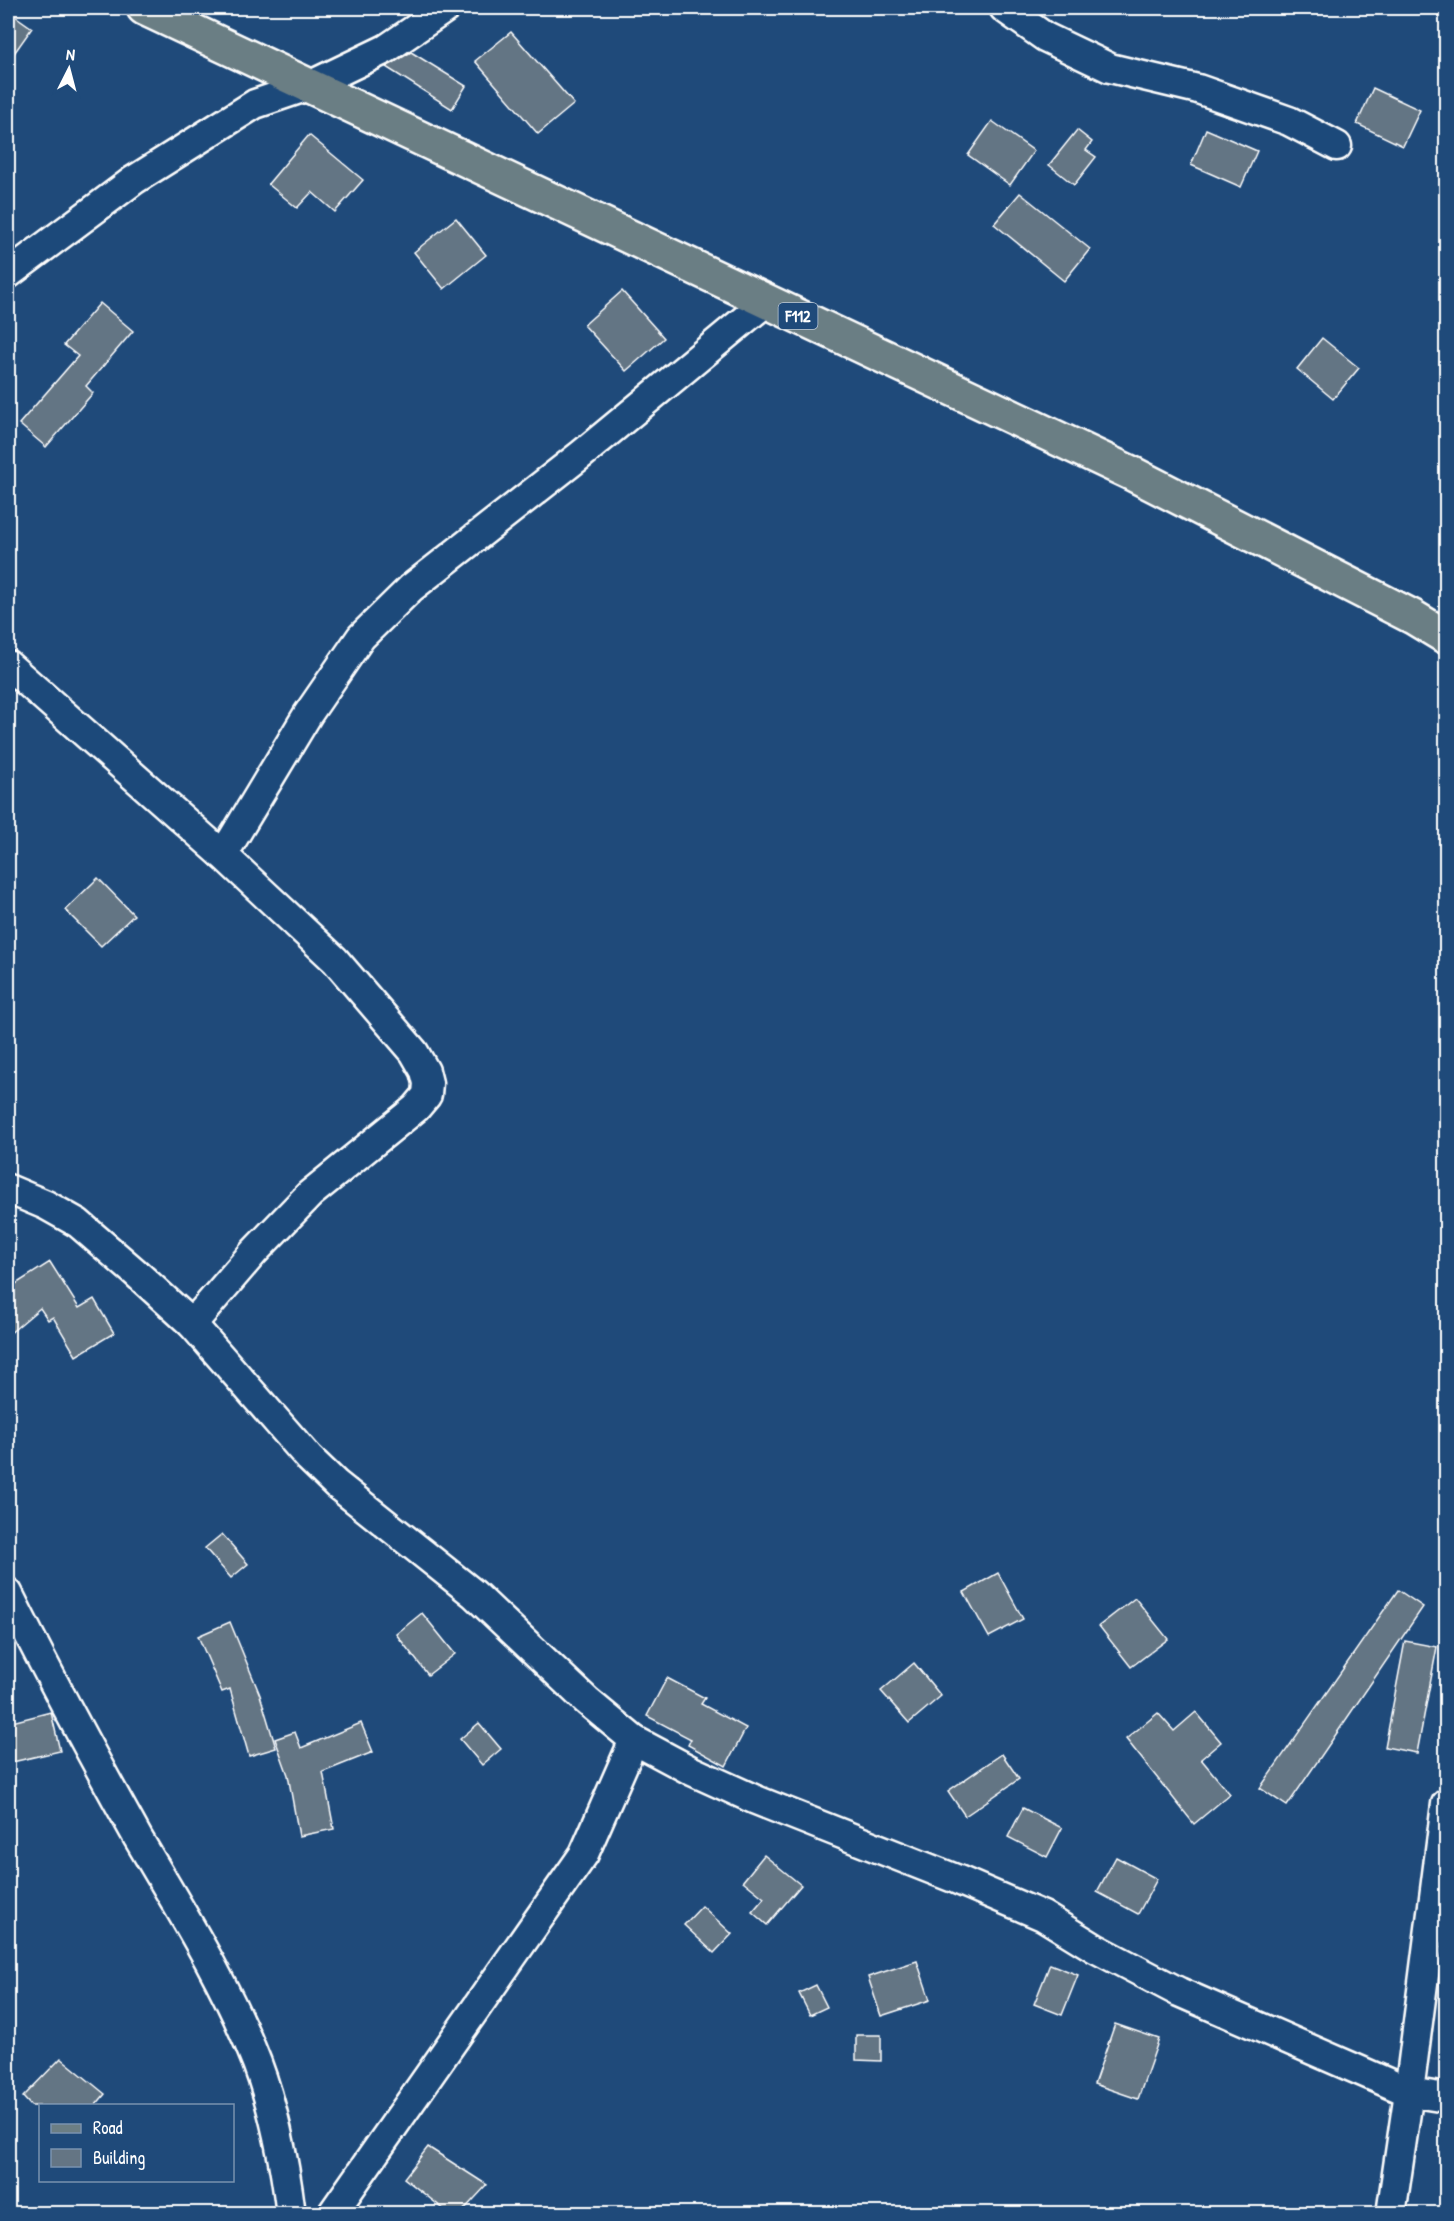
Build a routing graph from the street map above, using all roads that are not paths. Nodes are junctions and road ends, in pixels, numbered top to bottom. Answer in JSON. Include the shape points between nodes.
{"nodes":[{"id":1,"x":144,"y":8,"type":"edge"},
{"id":2,"x":446,"y":8,"type":"edge"},
{"id":3,"x":1004,"y":8,"type":"edge"},
{"id":4,"x":311,"y":85,"type":"junction"},
{"id":5,"x":1337,"y":146,"type":"dead end"},
{"id":6,"x":8,"y":274,"type":"edge"},
{"id":7,"x":767,"y":301,"type":"junction"},
{"id":8,"x":1446,"y":637,"type":"edge"},
{"id":9,"x":8,"y":665,"type":"edge"},
{"id":10,"x":223,"y":855,"type":"junction"},
{"id":11,"x":8,"y":1189,"type":"edge"},
{"id":12,"x":192,"y":1324,"type":"junction"},
{"id":13,"x":10,"y":1606,"type":"edge"},
{"id":14,"x":634,"y":1740,"type":"junction"},
{"id":15,"x":1446,"y":1804,"type":"edge"},
{"id":16,"x":1409,"y":2092,"type":"junction"},
{"id":17,"x":1446,"y":2098,"type":"edge"},
{"id":18,"x":291,"y":2214,"type":"edge"},
{"id":19,"x":332,"y":2214,"type":"edge"},
{"id":20,"x":1391,"y":2214,"type":"edge"}],
"edges":[{"from":1,"to":4,"type":"main road","number":"F112"},
{"from":2,"to":4,"type":"street","via":[[386,49]]},
{"from":3,"to":5,"type":"street","via":[[1045,37],[1110,68],[1198,89],[1289,122]]},
{"from":4,"to":6,"type":"street","via":[[255,104],[134,180]]},
{"from":4,"to":7,"type":"main road","number":"F112"},
{"from":7,"to":8,"type":"main road","number":"F112","via":[[1131,473]]},
{"from":7,"to":10,"type":"street","via":[[582,454],[411,588],[361,637],[308,714]]},
{"from":9,"to":10,"type":"street"},
{"from":10,"to":12,"type":"street","via":[[335,960],[414,1052],[428,1083],[426,1095],[416,1108],[310,1194]]},
{"from":11,"to":12,"type":"street","via":[[46,1204],[78,1223]]},
{"from":12,"to":14,"type":"street","via":[[336,1484],[474,1594]]},
{"from":13,"to":18,"type":"street","via":[[234,2010],[258,2065],[278,2136]]},
{"from":14,"to":16,"type":"street","via":[[756,1800],[1043,1916],[1179,1992]]},
{"from":14,"to":19,"type":"street","via":[[584,1854]]},
{"from":15,"to":16,"type":"street"},
{"from":16,"to":17,"type":"street"},
{"from":16,"to":20,"type":"street"}]}
